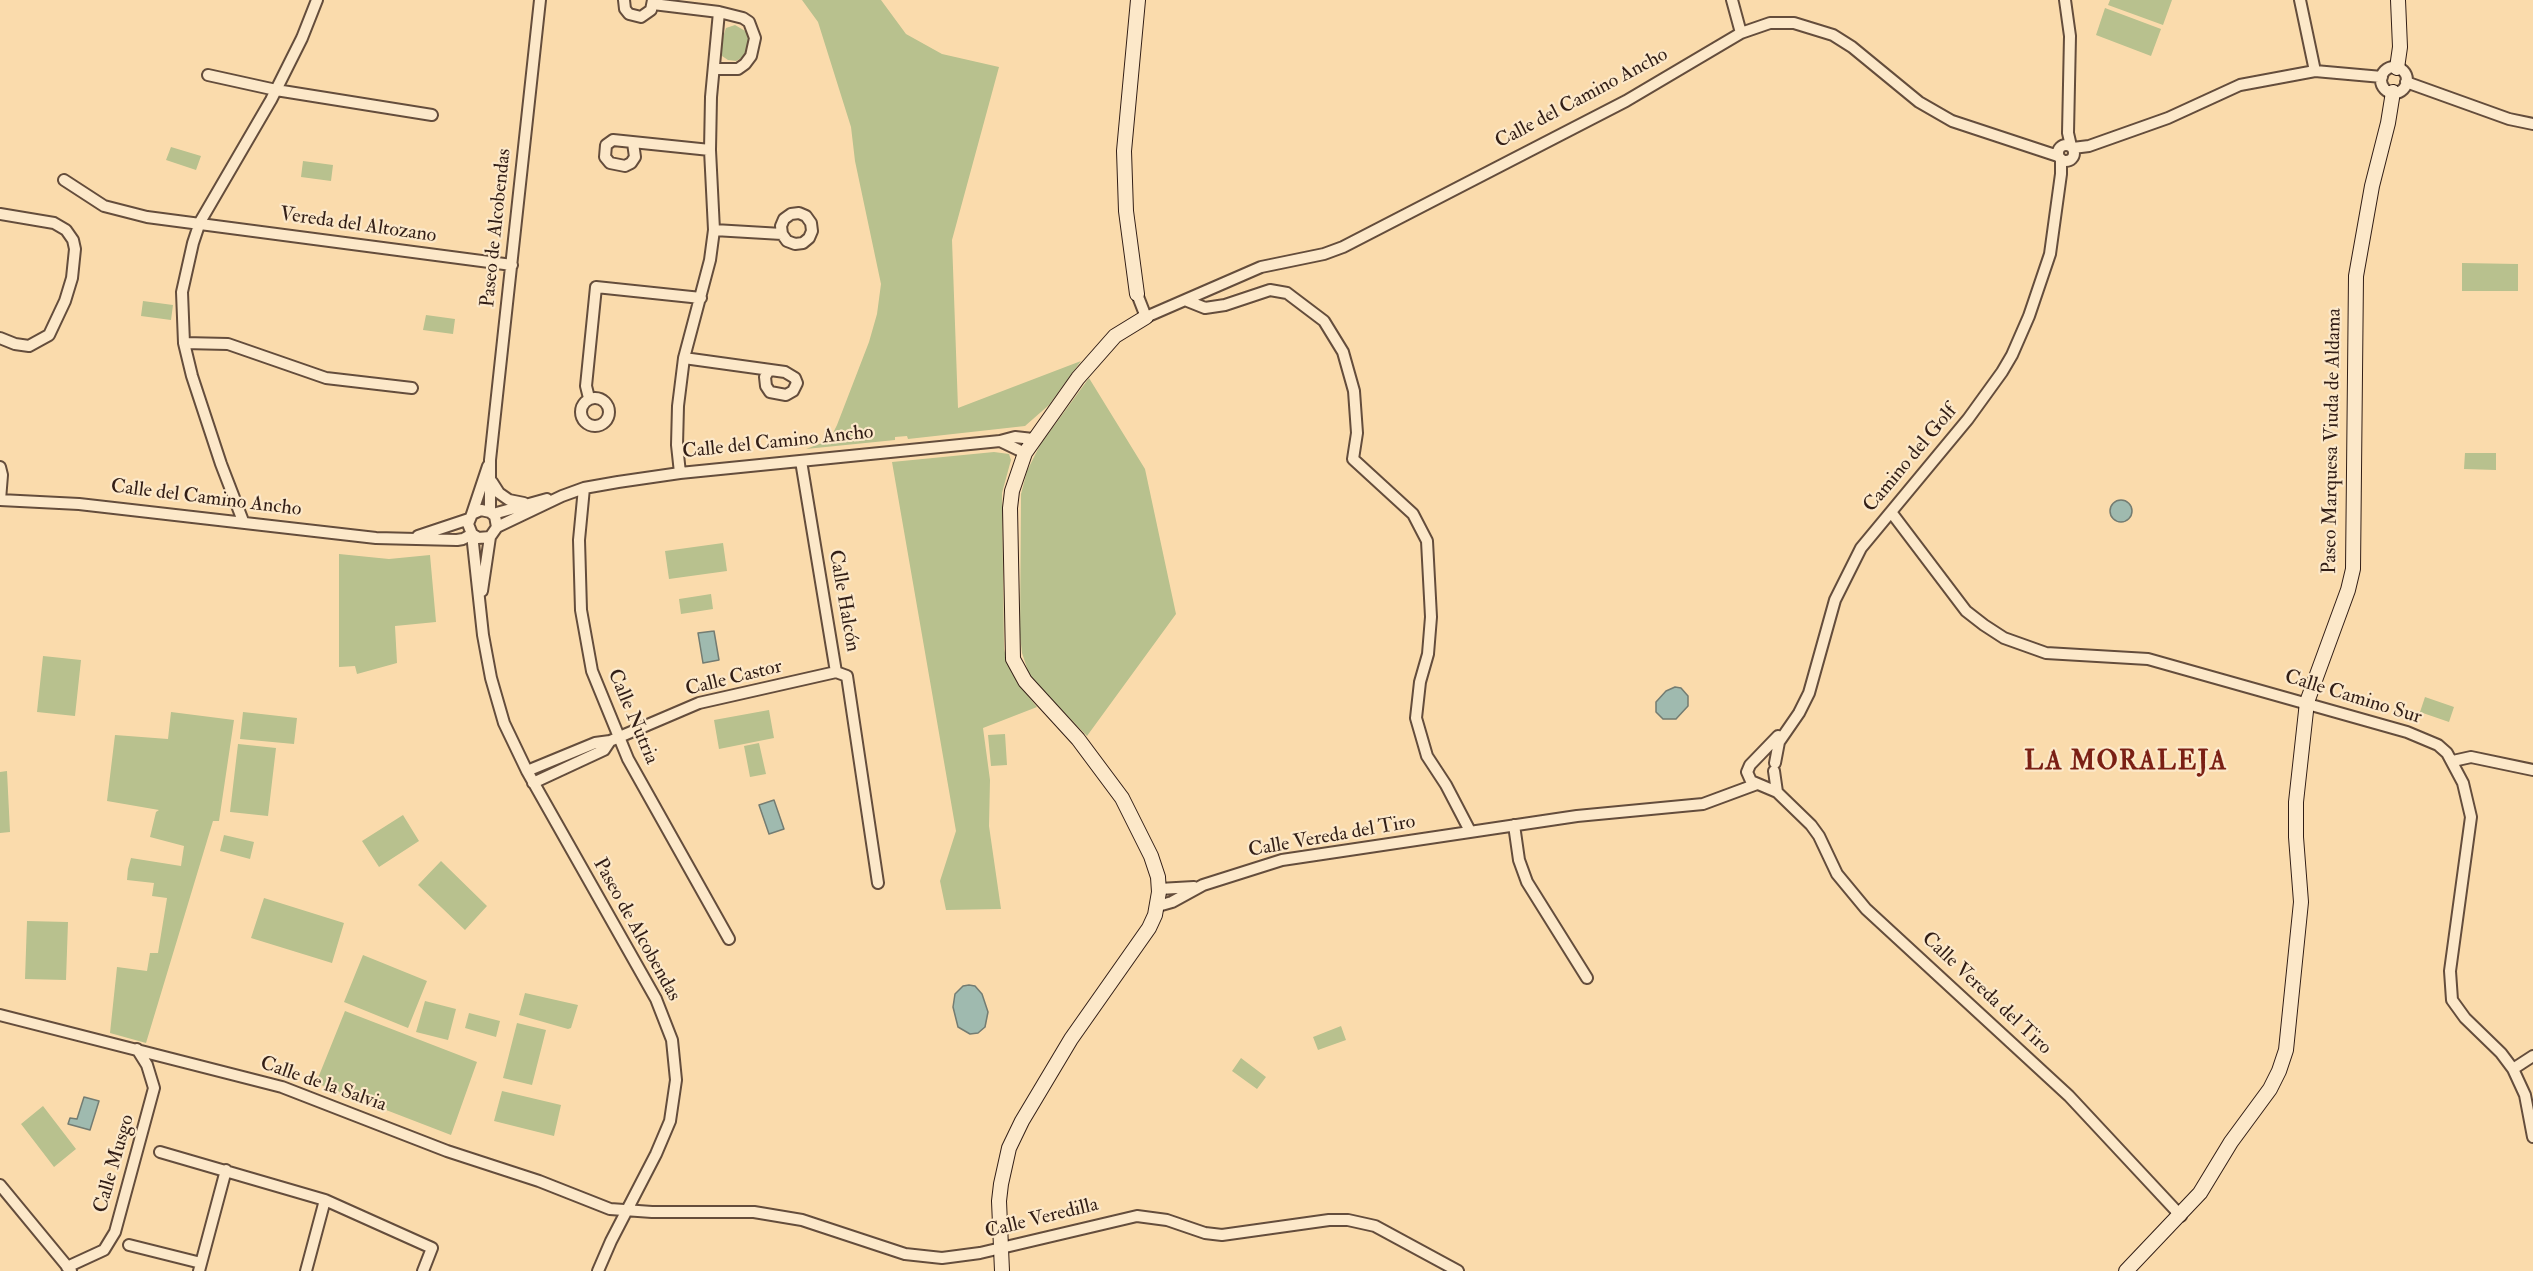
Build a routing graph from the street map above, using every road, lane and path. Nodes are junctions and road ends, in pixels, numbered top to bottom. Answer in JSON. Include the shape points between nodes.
{"nodes":[{"id":1,"x":317,"y":0,"type":"edge"},
{"id":2,"x":540,"y":0,"type":"edge"},
{"id":3,"x":624,"y":0,"type":"edge"},
{"id":4,"x":1138,"y":0,"type":"edge"},
{"id":5,"x":1732,"y":0,"type":"edge"},
{"id":6,"x":2065,"y":0,"type":"edge"},
{"id":7,"x":2300,"y":0,"type":"edge"},
{"id":8,"x":2397,"y":0,"type":"edge"},
{"id":9,"x":653,"y":2,"type":"edge"},
{"id":10,"x":719,"y":12,"type":"junction"},
{"id":11,"x":1741,"y":33,"type":"junction"},
{"id":12,"x":2397,"y":68,"type":"junction"},
{"id":13,"x":714,"y":69,"type":"junction"},
{"id":14,"x":2315,"y":71,"type":"junction"},
{"id":15,"x":208,"y":75,"type":"dead end"},
{"id":16,"x":2382,"y":77,"type":"junction"},
{"id":17,"x":2406,"y":82,"type":"junction"},
{"id":18,"x":276,"y":90,"type":"junction"},
{"id":19,"x":2393,"y":92,"type":"junction"},
{"id":20,"x":432,"y":115,"type":"dead end"},
{"id":21,"x":2533,"y":124,"type":"edge"},
{"id":22,"x":633,"y":143,"type":"dead end"},
{"id":23,"x":710,"y":150,"type":"junction"},
{"id":24,"x":2066,"y":153,"type":"junction"},
{"id":25,"x":64,"y":180,"type":"dead end"},
{"id":26,"x":0,"y":213,"type":"edge"},
{"id":27,"x":200,"y":222,"type":"junction"},
{"id":28,"x":714,"y":230,"type":"junction"},
{"id":29,"x":782,"y":234,"type":"dead end"},
{"id":30,"x":512,"y":265,"type":"junction"},
{"id":31,"x":1137,"y":294,"type":"joint"},
{"id":32,"x":701,"y":298,"type":"junction"},
{"id":33,"x":1185,"y":300,"type":"junction"},
{"id":34,"x":1141,"y":320,"type":"junction"},
{"id":35,"x":0,"y":338,"type":"edge"},
{"id":36,"x":184,"y":343,"type":"junction"},
{"id":37,"x":684,"y":358,"type":"junction"},
{"id":38,"x":769,"y":370,"type":"dead end"},
{"id":39,"x":412,"y":388,"type":"dead end"},
{"id":40,"x":589,"y":398,"type":"dead end"},
{"id":41,"x":1033,"y":439,"type":"junction"},
{"id":42,"x":1000,"y":441,"type":"junction"},
{"id":43,"x":1025,"y":453,"type":"junction"},
{"id":44,"x":490,"y":460,"type":"junction"},
{"id":45,"x":801,"y":461,"type":"junction"},
{"id":46,"x":0,"y":467,"type":"edge"},
{"id":47,"x":680,"y":473,"type":"junction"},
{"id":48,"x":492,"y":481,"type":"junction"},
{"id":49,"x":584,"y":488,"type":"junction"},
{"id":50,"x":562,"y":496,"type":"junction"},
{"id":51,"x":0,"y":500,"type":"edge"},
{"id":52,"x":525,"y":503,"type":"junction"},
{"id":53,"x":1891,"y":512,"type":"junction"},
{"id":54,"x":492,"y":513,"type":"junction"},
{"id":55,"x":471,"y":517,"type":"junction"},
{"id":56,"x":243,"y":521,"type":"junction"},
{"id":57,"x":497,"y":527,"type":"junction"},
{"id":58,"x":472,"y":534,"type":"junction"},
{"id":59,"x":490,"y":537,"type":"junction"},
{"id":60,"x":406,"y":539,"type":"junction"},
{"id":61,"x":480,"y":609,"type":"junction"},
{"id":62,"x":836,"y":672,"type":"junction"},
{"id":63,"x":2307,"y":702,"type":"junction"},
{"id":64,"x":1787,"y":727,"type":"junction"},
{"id":65,"x":614,"y":739,"type":"junction"},
{"id":66,"x":1760,"y":757,"type":"junction"},
{"id":67,"x":2452,"y":761,"type":"junction"},
{"id":68,"x":1775,"y":767,"type":"junction"},
{"id":69,"x":2533,"y":770,"type":"edge"},
{"id":70,"x":527,"y":771,"type":"junction"},
{"id":71,"x":1747,"y":772,"type":"junction"},
{"id":72,"x":533,"y":783,"type":"junction"},
{"id":73,"x":1758,"y":784,"type":"junction"},
{"id":74,"x":1777,"y":792,"type":"junction"},
{"id":75,"x":1731,"y":793,"type":"junction"},
{"id":76,"x":1514,"y":825,"type":"junction"},
{"id":77,"x":1470,"y":831,"type":"junction"},
{"id":78,"x":878,"y":883,"type":"dead end"},
{"id":79,"x":1203,"y":885,"type":"junction"},
{"id":80,"x":1159,"y":889,"type":"junction"},
{"id":81,"x":1158,"y":906,"type":"junction"},
{"id":82,"x":729,"y":939,"type":"dead end"},
{"id":83,"x":1587,"y":978,"type":"dead end"},
{"id":84,"x":0,"y":1015,"type":"edge"},
{"id":85,"x":137,"y":1049,"type":"junction"},
{"id":86,"x":2533,"y":1056,"type":"edge"},
{"id":87,"x":2513,"y":1069,"type":"junction"},
{"id":88,"x":2533,"y":1137,"type":"edge"},
{"id":89,"x":160,"y":1152,"type":"dead end"},
{"id":90,"x":226,"y":1170,"type":"junction"},
{"id":91,"x":0,"y":1185,"type":"edge"},
{"id":92,"x":325,"y":1200,"type":"junction"},
{"id":93,"x":627,"y":1210,"type":"junction"},
{"id":94,"x":2181,"y":1216,"type":"junction"},
{"id":95,"x":129,"y":1245,"type":"dead end"},
{"id":96,"x":1000,"y":1248,"type":"junction"},
{"id":97,"x":200,"y":1267,"type":"edge"},
{"id":98,"x":69,"y":1269,"type":"edge"},
{"id":99,"x":306,"y":1271,"type":"edge"},
{"id":100,"x":423,"y":1271,"type":"edge"},
{"id":101,"x":598,"y":1271,"type":"edge"},
{"id":102,"x":1002,"y":1271,"type":"edge"},
{"id":103,"x":1458,"y":1271,"type":"edge"},
{"id":104,"x":2126,"y":1271,"type":"edge"}],
"edges":[{"from":1,"to":18,"type":"street"},
{"from":2,"to":30,"type":"street","name":"Paseo de Alcobendas"},
{"from":3,"to":9,"type":"street","via":[[625,9],[634,16],[646,15]]},
{"from":4,"to":31,"type":"street","via":[[1124,151],[1126,211]]},
{"from":5,"to":11,"type":"street"},
{"from":6,"to":24,"type":"street","via":[[2070,36]]},
{"from":7,"to":14,"type":"street"},
{"from":8,"to":12,"type":"street"},
{"from":9,"to":10,"type":"street"},
{"from":10,"to":13,"type":"street"},
{"from":10,"to":13,"type":"street","via":[[743,18],[755,38],[745,64],[738,69]]},
{"from":11,"to":24,"type":"street","name":"Calle del Camino Ancho","via":[[1770,23],[1819,29],[1852,48],[1919,102],[1952,121]]},
{"from":11,"to":33,"type":"street","name":"Calle del Camino Ancho","via":[[1626,101],[1343,247],[1261,267]]},
{"from":12,"to":16,"type":"street","via":[[2388,69]]},
{"from":12,"to":17,"type":"street","via":[[2406,75]]},
{"from":13,"to":23,"type":"street"},
{"from":14,"to":16,"type":"street"},
{"from":14,"to":24,"type":"street","via":[[2240,84],[2168,117]]},
{"from":15,"to":18,"type":"street"},
{"from":16,"to":19,"type":"street","via":[[2385,89]]},
{"from":17,"to":19,"type":"street","via":[[2402,90]]},
{"from":17,"to":21,"type":"street","via":[[2509,120]]},
{"from":18,"to":20,"type":"street"},
{"from":18,"to":27,"type":"street"},
{"from":19,"to":63,"type":"street","name":"Paseo Marquesa Viuda de Aldama","via":[[2356,276],[2353,569]]},
{"from":22,"to":23,"type":"street"},
{"from":23,"to":28,"type":"street"},
{"from":24,"to":53,"type":"street","name":"Camino del Golf","via":[[2050,254],[2030,316],[2012,355],[1968,419]]},
{"from":25,"to":27,"type":"street","name":"Vereda del Altozano","via":[[104,206],[147,217]]},
{"from":26,"to":35,"type":"street","via":[[54,223],[66,230],[75,249],[72,278],[49,335],[29,346]]},
{"from":27,"to":30,"type":"street","name":"Vereda del Altozano"},
{"from":27,"to":36,"type":"street","via":[[182,292]]},
{"from":28,"to":29,"type":"street"},
{"from":28,"to":32,"type":"street"},
{"from":30,"to":44,"type":"street","name":"Paseo de Alcobendas"},
{"from":31,"to":34,"type":"street"},
{"from":32,"to":37,"type":"street"},
{"from":32,"to":40,"type":"street","via":[[596,288],[586,386]]},
{"from":33,"to":34,"type":"street","name":"Calle del Camino Ancho"},
{"from":33,"to":77,"type":"street","via":[[1205,308],[1270,290],[1287,293],[1324,321],[1343,352],[1354,391],[1357,434],[1353,459],[1413,514],[1427,541],[1431,617],[1416,718],[1427,756]]},
{"from":34,"to":41,"type":"street","via":[[1115,336],[1098,354]]},
{"from":36,"to":39,"type":"street","via":[[228,344],[326,378]]},
{"from":36,"to":56,"type":"street"},
{"from":37,"to":38,"type":"street"},
{"from":37,"to":47,"type":"street","via":[[678,406]]},
{"from":41,"to":42,"type":"street","name":"Calle del Camino Ancho","via":[[1015,437]]},
{"from":41,"to":43,"type":"street"},
{"from":42,"to":43,"type":"street"},
{"from":42,"to":45,"type":"street","name":"Calle del Camino Ancho"},
{"from":43,"to":80,"type":"street","via":[[1010,508],[1013,658],[1025,681],[1078,739],[1122,798],[1151,856]]},
{"from":44,"to":48,"type":"street","name":"Paseo de Alcobendas"},
{"from":44,"to":55,"type":"street","name":"Paseo de Alcobendas"},
{"from":45,"to":47,"type":"street","name":"Calle del Camino Ancho"},
{"from":45,"to":62,"type":"street","name":"Calle Halcón"},
{"from":46,"to":51,"type":"street","name":"Calle del Camino Ancho"},
{"from":47,"to":49,"type":"street","name":"Calle del Camino Ancho"},
{"from":48,"to":52,"type":"street","via":[[509,500]]},
{"from":48,"to":54,"type":"street","name":"Paseo de Alcobendas"},
{"from":49,"to":50,"type":"street","name":"Calle del Camino Ancho"},
{"from":49,"to":65,"type":"street","name":"Calle Nutria","via":[[579,540],[580,610],[592,671]]},
{"from":50,"to":52,"type":"street","name":"Calle del Camino Ancho"},
{"from":50,"to":57,"type":"street","name":"Calle del Camino Ancho"},
{"from":51,"to":56,"type":"street","name":"Calle del Camino Ancho"},
{"from":52,"to":54,"type":"street","name":"Calle del Camino Ancho"},
{"from":53,"to":63,"type":"street","name":"Calle Camino Sur","via":[[1966,610],[2004,638],[2046,653],[2148,659]]},
{"from":53,"to":64,"type":"street","name":"Camino del Golf","via":[[1843,580],[1809,693]]},
{"from":54,"to":55,"type":"street","via":[[481,510]]},
{"from":54,"to":57,"type":"street"},
{"from":55,"to":58,"type":"street","via":[[468,524]]},
{"from":55,"to":60,"type":"street","name":"Calle del Camino Ancho"},
{"from":56,"to":60,"type":"street","name":"Calle del Camino Ancho"},
{"from":57,"to":59,"type":"street"},
{"from":58,"to":59,"type":"street"},
{"from":58,"to":60,"type":"street","name":"Calle del Camino Ancho","via":[[463,539]]},
{"from":58,"to":61,"type":"street","name":"Paseo de Alcobendas"},
{"from":59,"to":61,"type":"street","name":"Paseo de Alcobendas"},
{"from":61,"to":70,"type":"street","name":"Paseo de Alcobendas","via":[[491,678],[504,723]]},
{"from":62,"to":65,"type":"street","name":"Calle Castor","via":[[699,704]]},
{"from":62,"to":78,"type":"street","name":"Calle Halcón","via":[[847,676]]},
{"from":63,"to":67,"type":"street","name":"Calle Camino Sur","via":[[2426,740],[2438,745]]},
{"from":63,"to":94,"type":"street","name":"Paseo Marquesa Viuda de Aldama","via":[[2296,802],[2301,902],[2286,1050],[2270,1089]]},
{"from":64,"to":66,"type":"street"},
{"from":64,"to":68,"type":"street","name":"Camino del Golf","via":[[1777,747]]},
{"from":65,"to":70,"type":"street","name":"Calle Castor"},
{"from":65,"to":72,"type":"street","name":"Calle Castor","via":[[604,750]]},
{"from":65,"to":82,"type":"street","name":"Calle Nutria"},
{"from":66,"to":68,"type":"street","via":[[1771,758]]},
{"from":66,"to":71,"type":"street"},
{"from":67,"to":69,"type":"street","via":[[2485,758]]},
{"from":67,"to":87,"type":"street","name":"Calle Camino Sur","via":[[2463,783],[2471,816],[2450,971],[2452,1000]]},
{"from":68,"to":73,"type":"street","via":[[1767,781]]},
{"from":68,"to":74,"type":"street"},
{"from":70,"to":72,"type":"street","name":"Paseo de Alcobendas"},
{"from":71,"to":73,"type":"street","name":"Calle Vereda del Tiro","via":[[1748,778]]},
{"from":71,"to":75,"type":"street"},
{"from":72,"to":93,"type":"street","name":"Paseo de Alcobendas","via":[[656,999],[672,1040],[676,1080],[670,1121]]},
{"from":73,"to":74,"type":"street","name":"Calle Vereda del Tiro"},
{"from":73,"to":75,"type":"street","name":"Calle Vereda del Tiro"},
{"from":74,"to":94,"type":"street","name":"Calle Vereda del Tiro","via":[[1811,825],[1837,874],[1866,909],[2069,1096]]},
{"from":75,"to":76,"type":"street","name":"Calle Vereda del Tiro","via":[[1703,804]]},
{"from":76,"to":77,"type":"street","name":"Calle Vereda del Tiro"},
{"from":76,"to":83,"type":"street","via":[[1527,882]]},
{"from":77,"to":79,"type":"street","name":"Calle Vereda del Tiro","via":[[1282,860]]},
{"from":79,"to":80,"type":"street","name":"Calle Vereda del Tiro"},
{"from":79,"to":81,"type":"street","name":"Calle Vereda del Tiro"},
{"from":80,"to":81,"type":"street"},
{"from":81,"to":96,"type":"street","via":[[1149,928],[1071,1039],[1009,1148],[1001,1184]]},
{"from":84,"to":85,"type":"street","name":"Calle de la Salvia"},
{"from":85,"to":93,"type":"street","name":"Calle de la Salvia","via":[[282,1087],[600,1206]]},
{"from":85,"to":98,"type":"street","name":"Calle Musgo","via":[[154,1089],[115,1232],[104,1250]]},
{"from":86,"to":87,"type":"street"},
{"from":87,"to":88,"type":"street","name":"Calle Camino Sur","via":[[2525,1095]]},
{"from":89,"to":90,"type":"street"},
{"from":90,"to":92,"type":"street"},
{"from":90,"to":97,"type":"street"},
{"from":91,"to":98,"type":"street"},
{"from":92,"to":99,"type":"street"},
{"from":92,"to":100,"type":"street","via":[[432,1248]]},
{"from":93,"to":96,"type":"street","name":"Calle Veredilla","via":[[734,1211],[802,1220],[924,1258],[960,1257]]},
{"from":93,"to":101,"type":"street","name":"Paseo de Alcobendas"},
{"from":94,"to":104,"type":"street","name":"Paseo Marquesa Viuda de Aldama"},
{"from":95,"to":97,"type":"street"},
{"from":96,"to":102,"type":"street"},
{"from":96,"to":103,"type":"street","name":"Calle Veredilla","via":[[1137,1216],[1222,1235],[1348,1220],[1375,1227]]}]}
